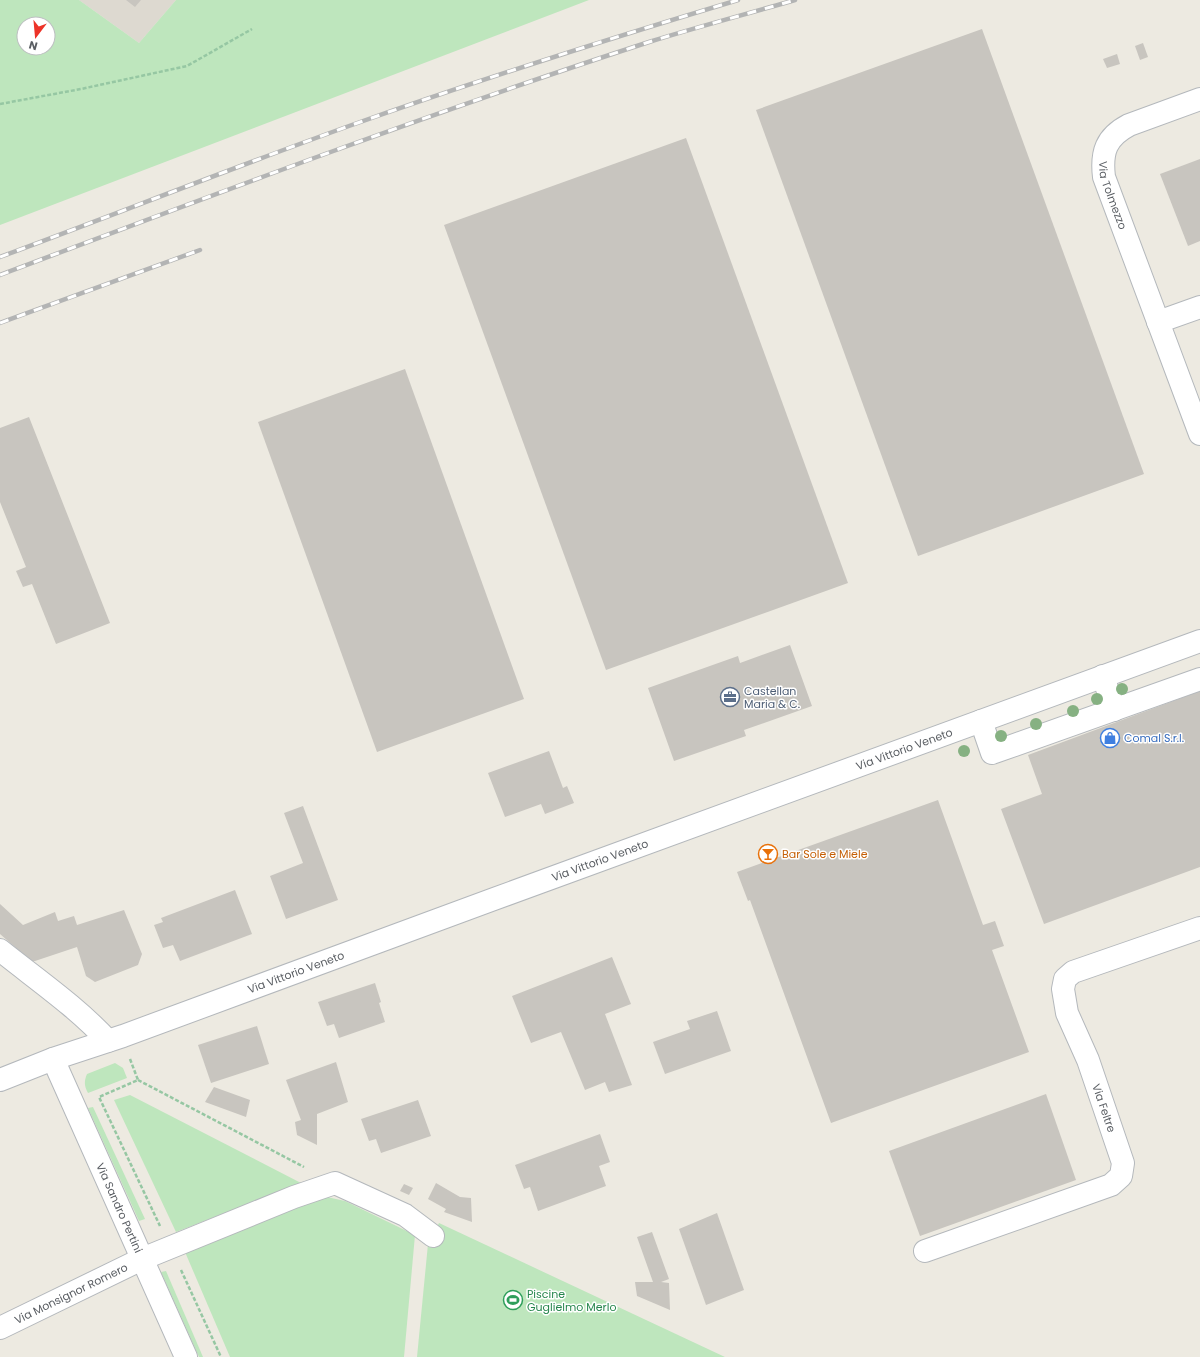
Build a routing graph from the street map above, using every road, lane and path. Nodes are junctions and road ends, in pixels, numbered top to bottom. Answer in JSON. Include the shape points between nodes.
{"nodes":[{"id":1,"x":252,"y":30,"type":"dead end"},
{"id":2,"x":1200,"y":99,"type":"edge"},
{"id":3,"x":0,"y":104,"type":"edge"},
{"id":4,"x":1200,"y":307,"type":"edge"},
{"id":5,"x":1158,"y":322,"type":"junction"},
{"id":6,"x":1200,"y":434,"type":"edge"},
{"id":7,"x":1200,"y":641,"type":"edge"},
{"id":8,"x":1103,"y":676,"type":"junction"},
{"id":9,"x":1200,"y":679,"type":"edge"},
{"id":10,"x":1114,"y":710,"type":"junction"},
{"id":11,"x":981,"y":721,"type":"junction"},
{"id":12,"x":1200,"y":928,"type":"edge"},
{"id":13,"x":0,"y":950,"type":"edge"},
{"id":14,"x":115,"y":1039,"type":"junction"},
{"id":15,"x":53,"y":1060,"type":"junction"},
{"id":16,"x":0,"y":1080,"type":"edge"},
{"id":17,"x":138,"y":1080,"type":"junction"},
{"id":18,"x":335,"y":1183,"type":"junction"},
{"id":19,"x":433,"y":1236,"type":"dead end"},
{"id":20,"x":170,"y":1248,"type":"junction"},
{"id":21,"x":925,"y":1251,"type":"dead end"},
{"id":22,"x":142,"y":1259,"type":"junction"},
{"id":23,"x":0,"y":1328,"type":"edge"},
{"id":24,"x":186,"y":1357,"type":"edge"},
{"id":25,"x":221,"y":1357,"type":"edge"}],
"edges":[{"from":1,"to":3,"type":"path","via":[[187,66]]},
{"from":2,"to":5,"type":"street","name":"Via Tolmezzo","via":[[1129,125],[1112,137],[1103,155],[1104,177]]},
{"from":4,"to":5,"type":"street"},
{"from":5,"to":6,"type":"street","name":"Via Tolmezzo"},
{"from":7,"to":8,"type":"street","name":"Via Vittorio Veneto"},
{"from":8,"to":10,"type":"street"},
{"from":8,"to":11,"type":"street","name":"Via Vittorio Veneto"},
{"from":9,"to":10,"type":"street"},
{"from":10,"to":11,"type":"street","via":[[992,753]]},
{"from":11,"to":14,"type":"street","name":"Via Vittorio Veneto"},
{"from":12,"to":21,"type":"street","name":"Via Feltre","via":[[1073,972],[1065,979],[1063,989],[1067,1013],[1088,1060],[1123,1164],[1121,1176],[1111,1185]]},
{"from":13,"to":14,"type":"street","via":[[96,1028]]},
{"from":14,"to":15,"type":"street","name":"Via Vittorio Veneto"},
{"from":14,"to":17,"type":"path"},
{"from":15,"to":16,"type":"street","name":"Via Vittorio Veneto"},
{"from":15,"to":22,"type":"street","name":"Via Sandro Pertini"},
{"from":17,"to":18,"type":"path"},
{"from":17,"to":20,"type":"path","via":[[99,1097]]},
{"from":18,"to":19,"type":"street","via":[[405,1215]]},
{"from":18,"to":20,"type":"street","name":"Via Monsignor Romero","via":[[294,1197]]},
{"from":20,"to":22,"type":"street","name":"Via Monsignor Romero"},
{"from":20,"to":25,"type":"path"},
{"from":22,"to":23,"type":"street","name":"Via Monsignor Romero"},
{"from":22,"to":24,"type":"street","name":"Via Sandro Pertini"}]}
